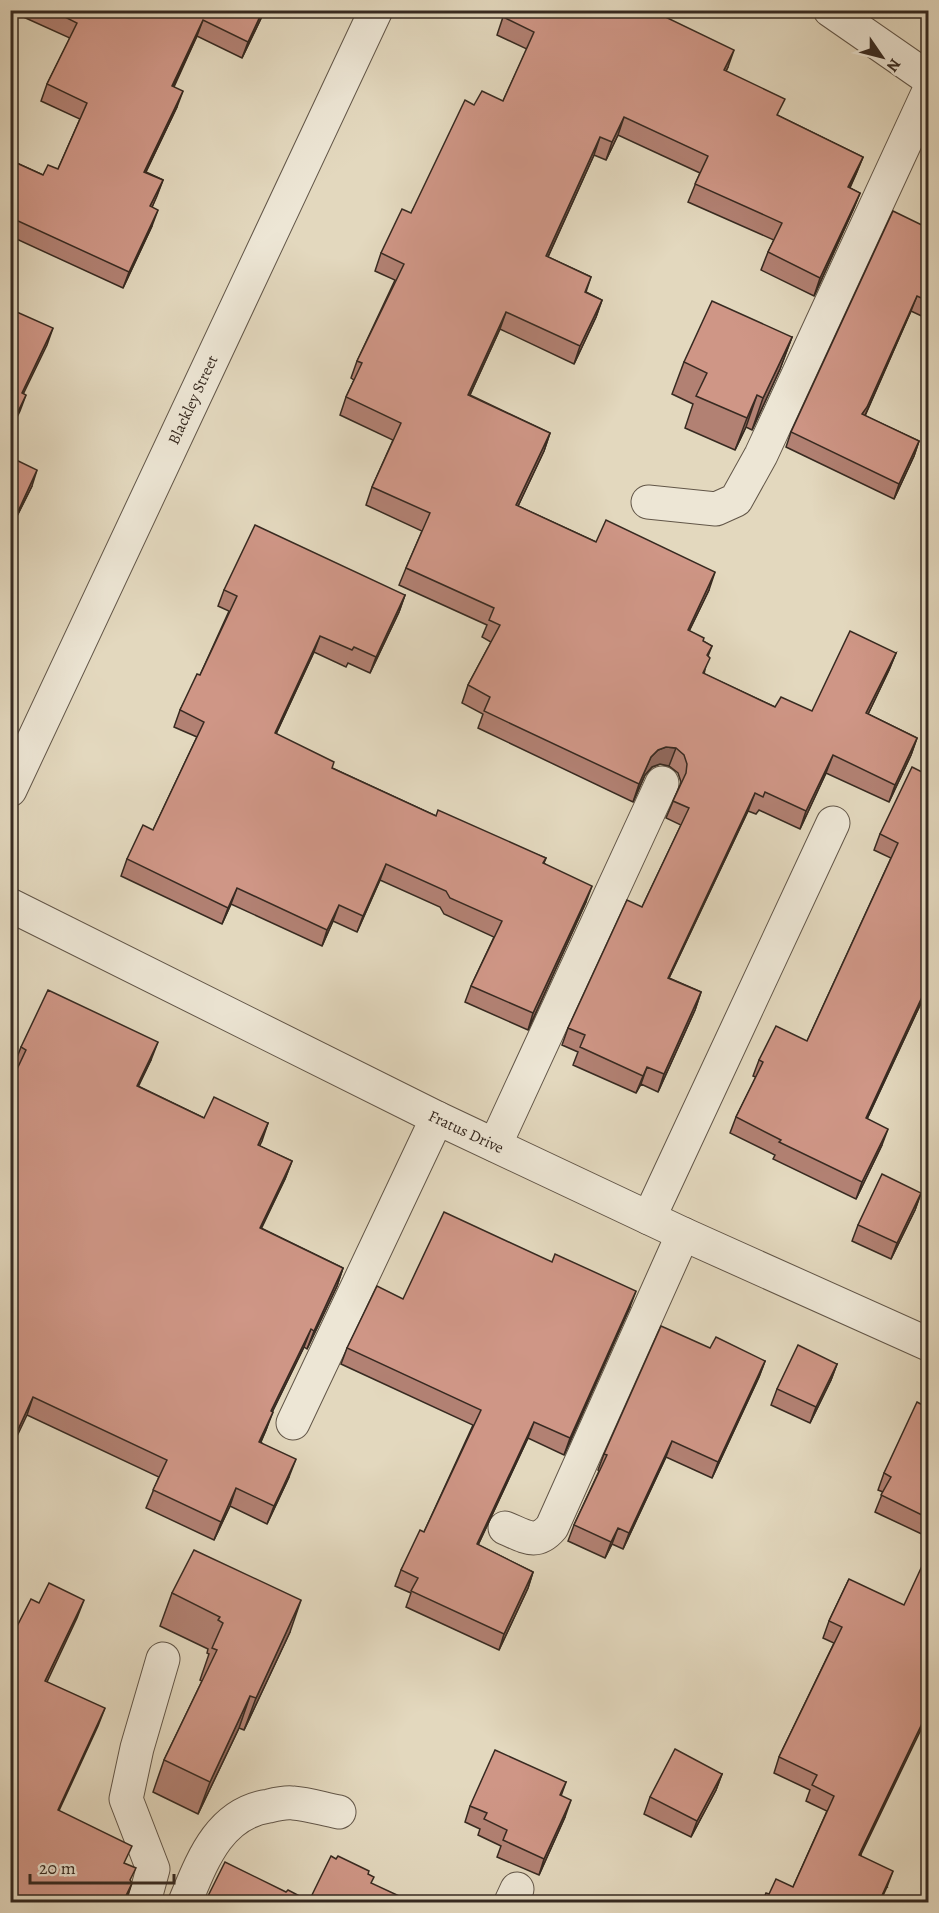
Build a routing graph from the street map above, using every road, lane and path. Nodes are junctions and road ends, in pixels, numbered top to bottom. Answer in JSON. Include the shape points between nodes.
{"nodes":[{"id":1,"x":376,"y":10,"type":"edge"},
{"id":2,"x":830,"y":10,"type":"edge"},
{"id":3,"x":928,"y":78,"type":"edge"},
{"id":4,"x":928,"y":93,"type":"edge"},
{"id":5,"x":648,"y":502,"type":"dead end"},
{"id":6,"x":662,"y":783,"type":"dead end"},
{"id":7,"x":10,"y":790,"type":"edge"},
{"id":8,"x":833,"y":822,"type":"dead end"},
{"id":9,"x":10,"y":904,"type":"edge"},
{"id":10,"x":437,"y":1118,"type":"junction"},
{"id":11,"x":495,"y":1145,"type":"junction"},
{"id":12,"x":649,"y":1218,"type":"junction"},
{"id":13,"x":683,"y":1234,"type":"junction"},
{"id":14,"x":928,"y":1344,"type":"edge"},
{"id":15,"x":293,"y":1423,"type":"dead end"},
{"id":16,"x":505,"y":1528,"type":"dead end"},
{"id":17,"x":163,"y":1659,"type":"dead end"},
{"id":18,"x":339,"y":1812,"type":"dead end"},
{"id":19,"x":144,"y":1902,"type":"edge"},
{"id":20,"x":185,"y":1902,"type":"edge"}],
"edges":[{"from":1,"to":7,"type":"street","name":"Blackley Street"},
{"from":2,"to":3,"type":"street"},
{"from":4,"to":5,"type":"street","via":[[761,455],[736,500],[716,509]]},
{"from":6,"to":11,"type":"street"},
{"from":8,"to":12,"type":"street"},
{"from":9,"to":10,"type":"street","name":"Fratus Drive"},
{"from":10,"to":11,"type":"street","name":"Fratus Drive"},
{"from":10,"to":15,"type":"street"},
{"from":11,"to":12,"type":"street","name":"Fratus Drive"},
{"from":12,"to":13,"type":"street","name":"Fratus Drive"},
{"from":13,"to":14,"type":"street","name":"Fratus Drive"},
{"from":13,"to":16,"type":"street","via":[[552,1527],[544,1536],[531,1539]]},
{"from":17,"to":19,"type":"street","via":[[126,1799],[153,1869]]},
{"from":18,"to":20,"type":"street","via":[[290,1802],[244,1814],[213,1841]]}]}
